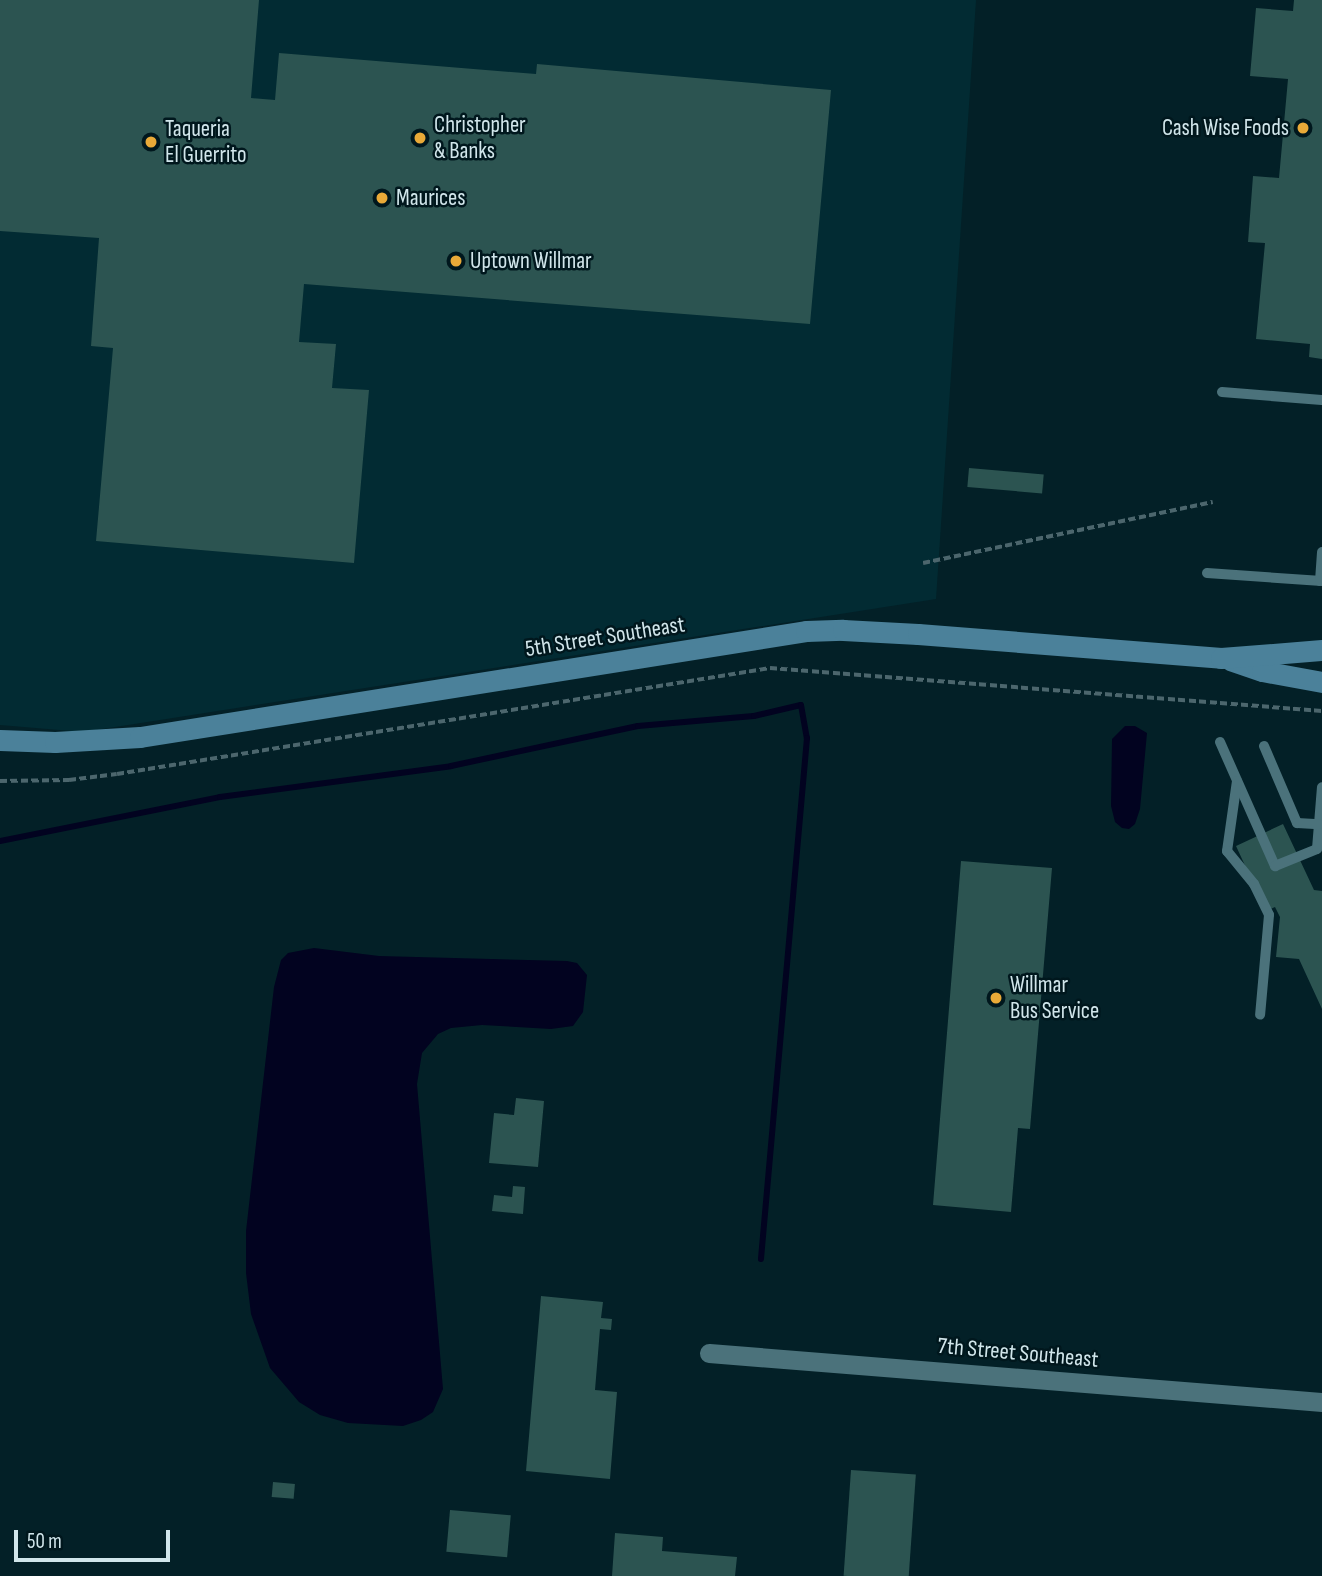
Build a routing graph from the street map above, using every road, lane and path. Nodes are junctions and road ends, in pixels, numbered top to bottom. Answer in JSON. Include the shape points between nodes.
{"nodes":[{"id":1,"x":1222,"y":392,"type":"dead end"},
{"id":2,"x":1322,"y":400,"type":"edge"},
{"id":3,"x":1213,"y":502,"type":"dead end"},
{"id":4,"x":1322,"y":552,"type":"edge"},
{"id":5,"x":923,"y":563,"type":"dead end"},
{"id":6,"x":1207,"y":573,"type":"dead end"},
{"id":7,"x":1321,"y":581,"type":"edge"},
{"id":8,"x":1322,"y":650,"type":"edge"},
{"id":9,"x":1221,"y":658,"type":"junction"},
{"id":10,"x":1322,"y":682,"type":"edge"},
{"id":11,"x":1322,"y":711,"type":"edge"},
{"id":12,"x":0,"y":740,"type":"edge"},
{"id":13,"x":1220,"y":742,"type":"dead end"},
{"id":14,"x":1264,"y":746,"type":"dead end"},
{"id":15,"x":0,"y":781,"type":"edge"},
{"id":16,"x":1237,"y":781,"type":"junction"},
{"id":17,"x":1322,"y":788,"type":"edge"},
{"id":18,"x":1319,"y":824,"type":"junction"},
{"id":19,"x":1261,"y":1015,"type":"dead end"},
{"id":20,"x":709,"y":1353,"type":"dead end"},
{"id":21,"x":1322,"y":1402,"type":"edge"}],
"edges":[{"from":1,"to":2,"type":"lane"},
{"from":3,"to":5,"type":"path"},
{"from":4,"to":7,"type":"lane"},
{"from":6,"to":7,"type":"lane"},
{"from":8,"to":9,"type":"street","name":"5th Street Southeast"},
{"from":9,"to":10,"type":"street","name":"5th Street Southeast"},
{"from":9,"to":12,"type":"street","name":"5th Street Southeast","via":[[843,629],[806,631],[140,737]]},
{"from":11,"to":15,"type":"path","via":[[770,667],[117,774]]},
{"from":13,"to":16,"type":"lane"},
{"from":14,"to":18,"type":"lane","via":[[1297,823]]},
{"from":16,"to":18,"type":"lane","via":[[1275,866],[1317,849]]},
{"from":16,"to":19,"type":"lane","via":[[1227,851],[1254,884],[1269,915]]},
{"from":17,"to":18,"type":"lane"},
{"from":20,"to":21,"type":"street","name":"7th Street Southeast"}]}
